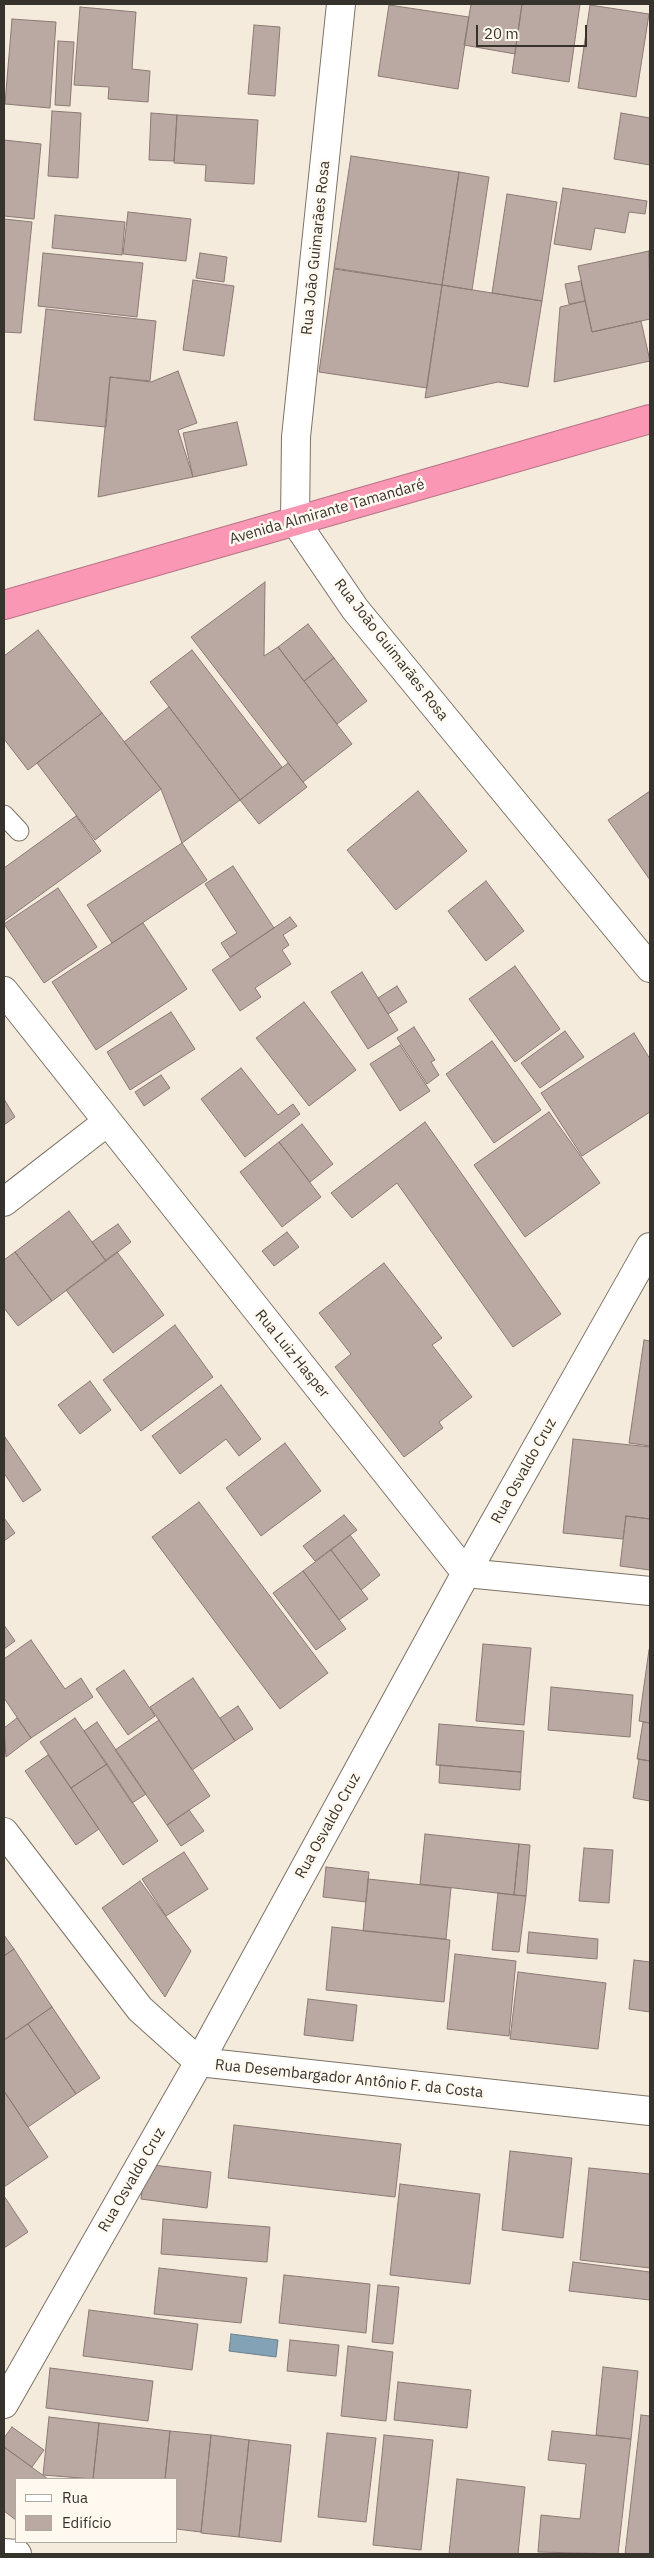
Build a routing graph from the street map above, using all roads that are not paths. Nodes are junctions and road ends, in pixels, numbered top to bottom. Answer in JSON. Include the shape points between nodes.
{"nodes":[{"id":1,"x":341,"y":4,"type":"edge"},
{"id":2,"x":650,"y":420,"type":"edge"},
{"id":3,"x":295,"y":521,"type":"junction"},
{"id":4,"x":4,"y":604,"type":"edge"},
{"id":5,"x":4,"y":815,"type":"edge"},
{"id":6,"x":19,"y":831,"type":"dead end"},
{"id":7,"x":650,"y":968,"type":"edge"},
{"id":8,"x":4,"y":990,"type":"edge"},
{"id":9,"x":106,"y":1122,"type":"junction"},
{"id":10,"x":4,"y":1202,"type":"edge"},
{"id":11,"x":650,"y":1247,"type":"edge"},
{"id":12,"x":466,"y":1573,"type":"junction"},
{"id":13,"x":650,"y":1591,"type":"edge"},
{"id":14,"x":4,"y":1832,"type":"edge"},
{"id":15,"x":199,"y":2062,"type":"junction"},
{"id":16,"x":650,"y":2111,"type":"edge"},
{"id":17,"x":4,"y":2404,"type":"edge"},
{"id":18,"x":4,"y":2553,"type":"edge"},
{"id":19,"x":16,"y":2554,"type":"edge"}],
"edges":[{"from":1,"to":3,"type":"street","name":"Rua João Guimarães Rosa","via":[[296,437]]},
{"from":2,"to":3,"type":"highway","name":"Avenida Almirante Tamandaré"},
{"from":3,"to":4,"type":"highway","name":"Avenida Almirante Tamandaré"},
{"from":3,"to":7,"type":"street","name":"Rua João Guimarães Rosa","via":[[355,609]]},
{"from":5,"to":6,"type":"lane"},
{"from":8,"to":9,"type":"street","name":"Rua Luiz Hasper"},
{"from":9,"to":10,"type":"street"},
{"from":9,"to":12,"type":"street","name":"Rua Luiz Hasper"},
{"from":11,"to":12,"type":"street","name":"Rua Osvaldo Cruz"},
{"from":12,"to":13,"type":"street"},
{"from":12,"to":15,"type":"street","name":"Rua Osvaldo Cruz"},
{"from":14,"to":15,"type":"street","name":"Rua Desembargador Antônio F. da Costa","via":[[140,2009]]},
{"from":15,"to":16,"type":"street","name":"Rua Desembargador Antônio F. da Costa"},
{"from":15,"to":17,"type":"street","name":"Rua Osvaldo Cruz"},
{"from":18,"to":19,"type":"street"}]}
